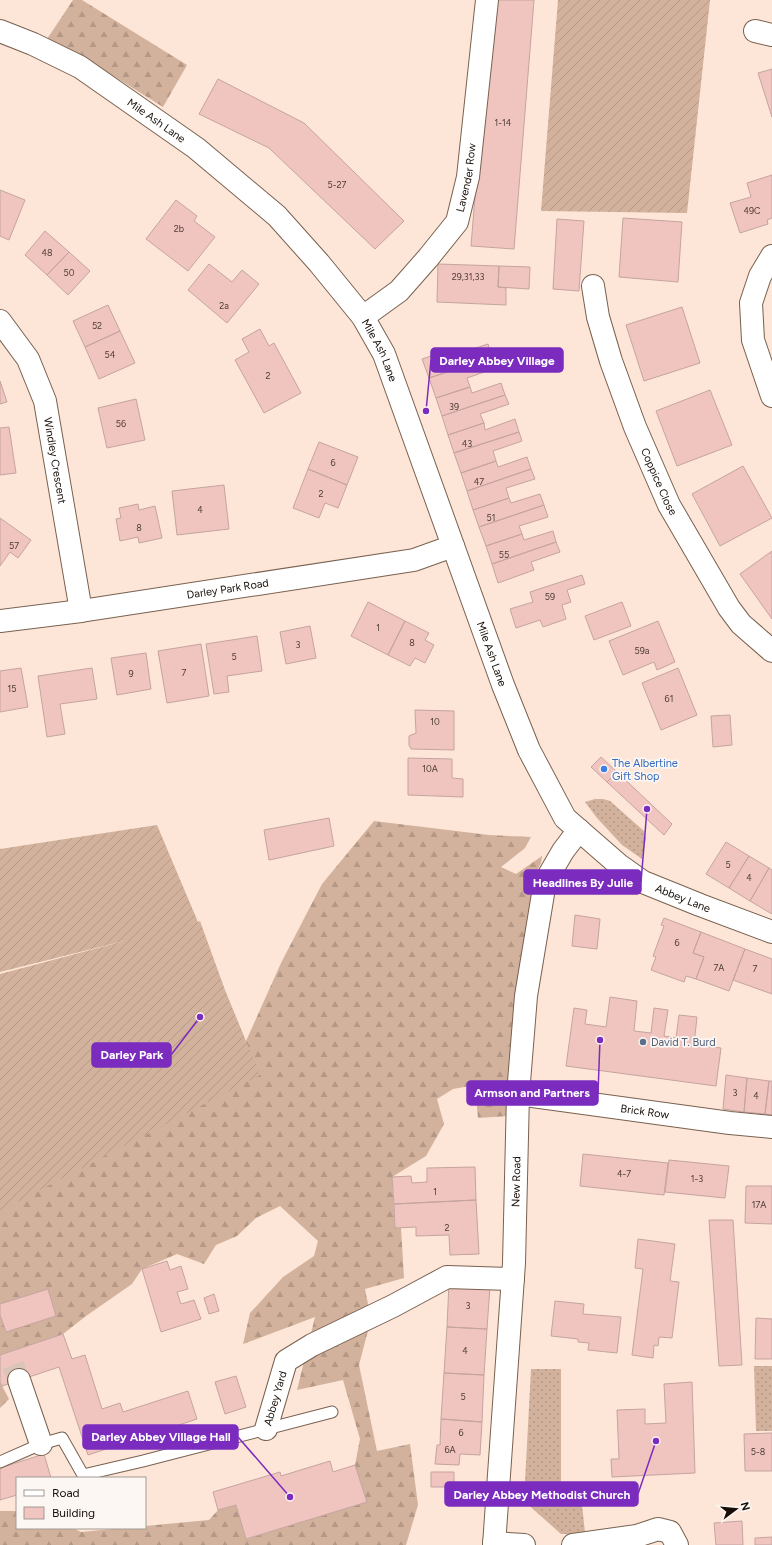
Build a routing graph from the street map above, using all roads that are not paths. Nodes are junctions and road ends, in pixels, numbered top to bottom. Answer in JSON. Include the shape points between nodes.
{"nodes":[{"id":1,"x":487,"y":0,"type":"edge"},
{"id":2,"x":0,"y":31,"type":"edge"},
{"id":3,"x":772,"y":256,"type":"edge"},
{"id":4,"x":593,"y":286,"type":"dead end"},
{"id":5,"x":363,"y":317,"type":"junction"},
{"id":6,"x":0,"y":321,"type":"edge"},
{"id":7,"x":772,"y":396,"type":"edge"},
{"id":8,"x":453,"y":546,"type":"junction"},
{"id":9,"x":81,"y":611,"type":"junction"},
{"id":10,"x":0,"y":621,"type":"edge"},
{"id":11,"x":772,"y":651,"type":"edge"},
{"id":12,"x":572,"y":824,"type":"junction"},
{"id":13,"x":772,"y":932,"type":"edge"},
{"id":14,"x":518,"y":1094,"type":"junction"},
{"id":15,"x":772,"y":1127,"type":"edge"},
{"id":16,"x":512,"y":1280,"type":"junction"},
{"id":17,"x":19,"y":1380,"type":"tunnel mouth"},
{"id":18,"x":332,"y":1412,"type":"dead end"},
{"id":19,"x":266,"y":1429,"type":"junction"},
{"id":20,"x":41,"y":1444,"type":"junction"},
{"id":21,"x":0,"y":1462,"type":"edge"},
{"id":22,"x":494,"y":1544,"type":"edge"},
{"id":23,"x":524,"y":1545,"type":"edge"},
{"id":24,"x":573,"y":1545,"type":"edge"},
{"id":25,"x":678,"y":1545,"type":"edge"}],
"edges":[{"from":1,"to":5,"type":"street","name":"Lavender Row","via":[[468,177],[457,222],[399,290]]},
{"from":2,"to":5,"type":"street","name":"Mile Ash Lane","via":[[80,67],[196,148],[277,216]]},
{"from":3,"to":7,"type":"street","via":[[760,276],[751,303],[753,340]]},
{"from":4,"to":11,"type":"street","name":"Coppice Close","via":[[598,317],[611,361],[635,427],[669,505],[729,608],[741,624]]},
{"from":5,"to":8,"type":"street","name":"Mile Ash Lane","via":[[384,354]]},
{"from":6,"to":9,"type":"street","name":"Windley Crescent","via":[[28,359],[45,401]]},
{"from":8,"to":9,"type":"street","name":"Darley Park Road","via":[[414,560]]},
{"from":8,"to":12,"type":"street","name":"Mile Ash Lane","via":[[529,750]]},
{"from":9,"to":10,"type":"street","name":"Darley Park Road"},
{"from":12,"to":13,"type":"street","name":"Abbey Lane","via":[[619,865],[643,882]]},
{"from":12,"to":14,"type":"street","name":"New Road","via":[[563,851],[545,882],[526,996]]},
{"from":14,"to":15,"type":"street","name":"Brick Row"},
{"from":14,"to":16,"type":"street","name":"New Road"},
{"from":16,"to":19,"type":"street","name":"Abbey Yard","via":[[447,1277],[312,1345],[286,1361]]},
{"from":16,"to":22,"type":"street","name":"New Road"},
{"from":17,"to":20,"type":"street"},
{"from":18,"to":19,"type":"lane"},
{"from":19,"to":20,"type":"lane","name":"Abbey Yard","via":[[83,1475],[62,1438]]},
{"from":20,"to":21,"type":"lane","name":"Abbey Yard"},
{"from":22,"to":23,"type":"street"},
{"from":24,"to":25,"type":"street","via":[[637,1536],[658,1529],[670,1532]]}]}
